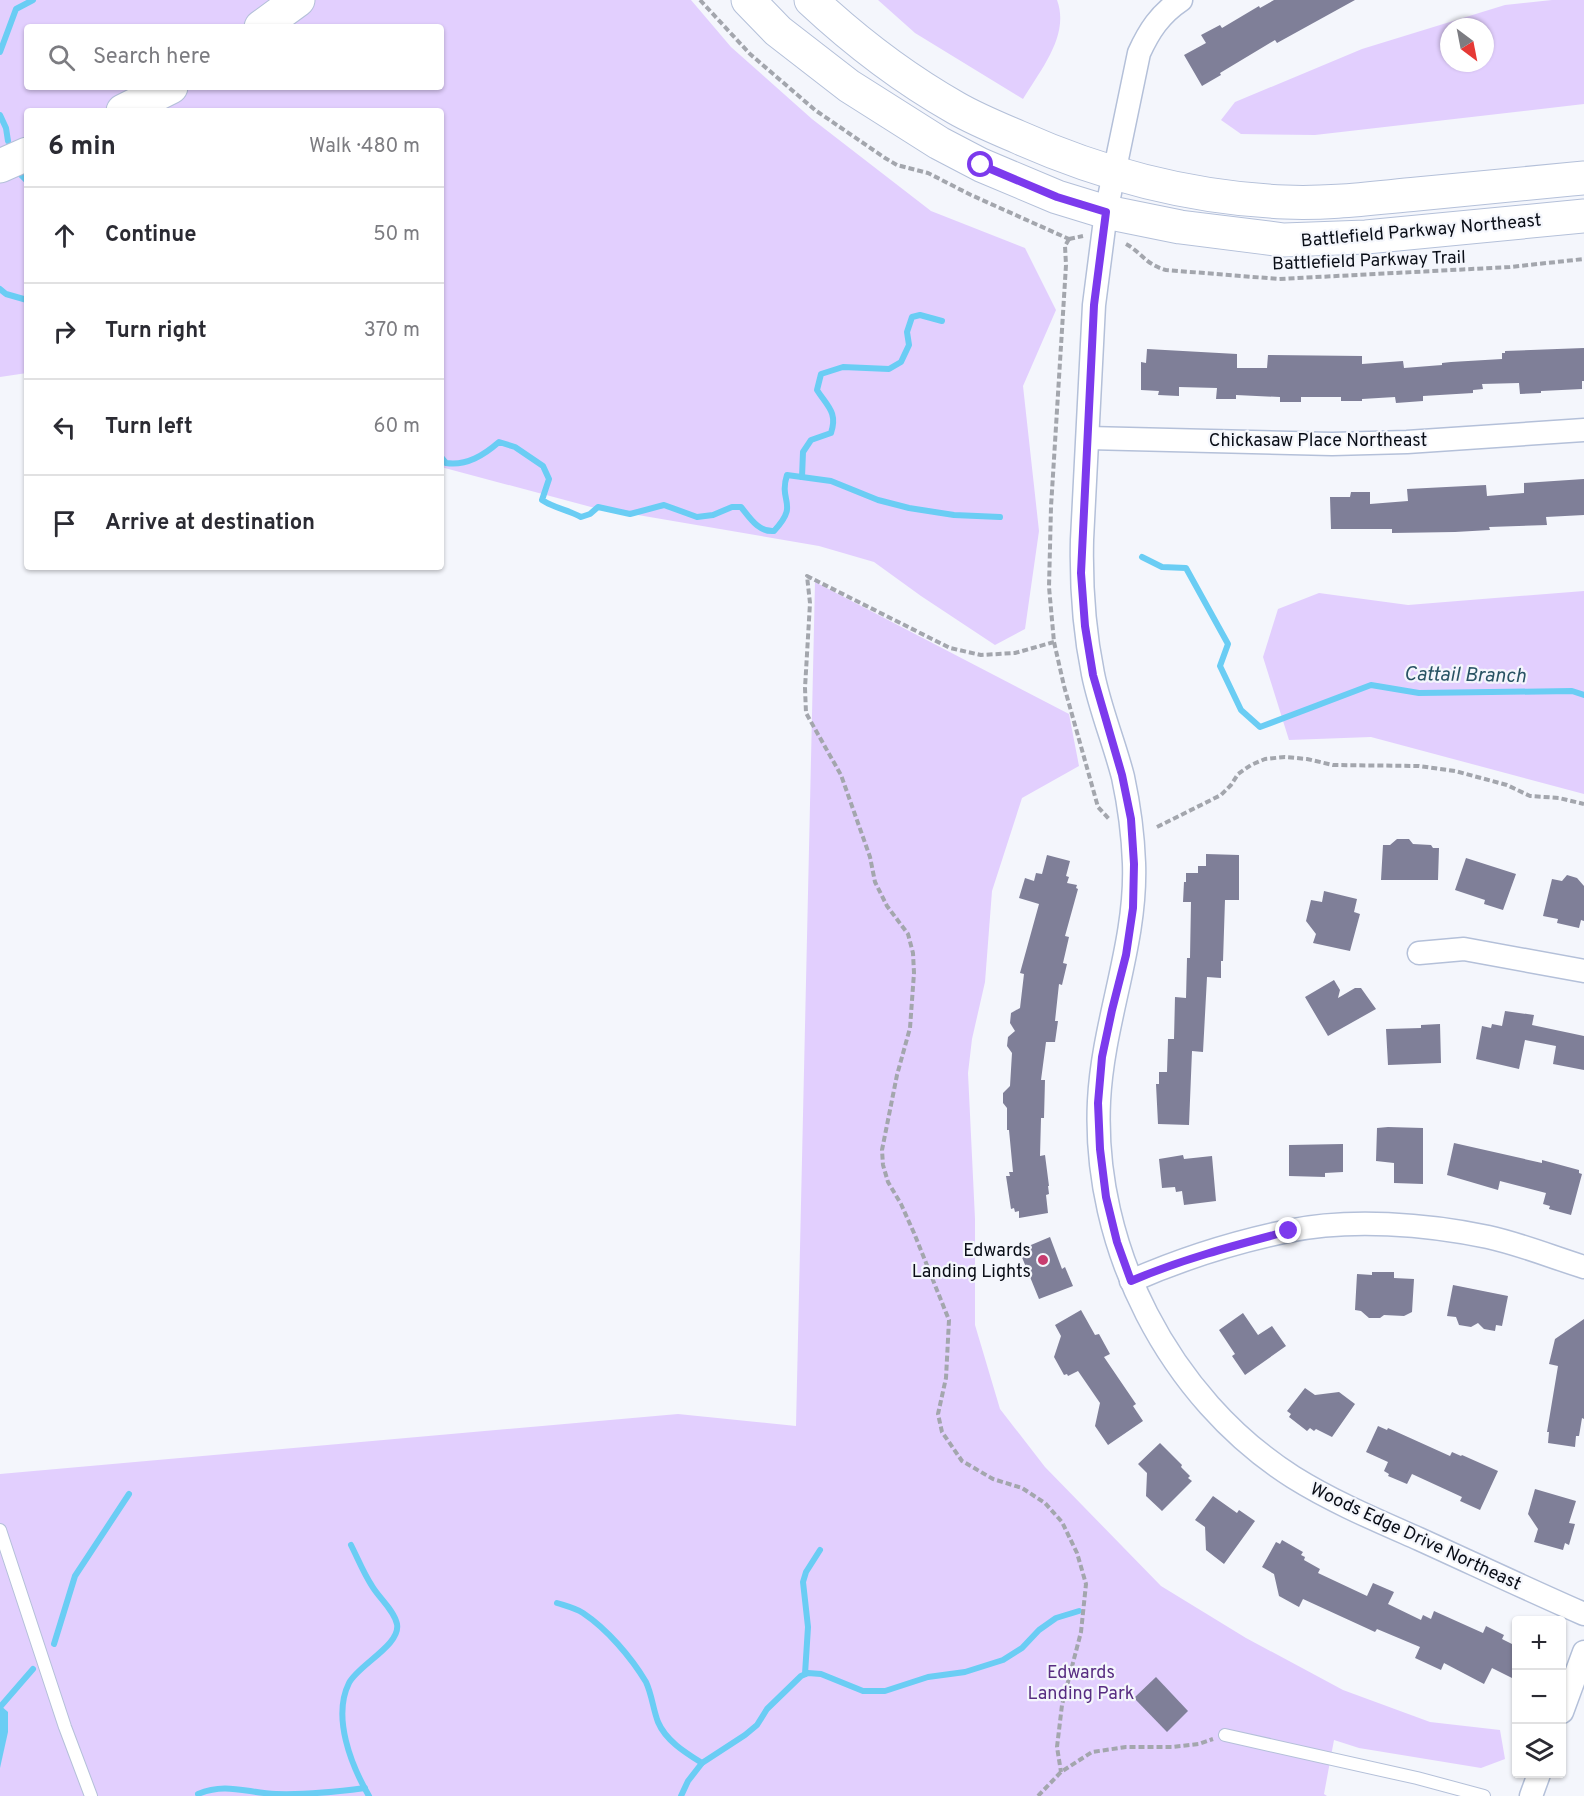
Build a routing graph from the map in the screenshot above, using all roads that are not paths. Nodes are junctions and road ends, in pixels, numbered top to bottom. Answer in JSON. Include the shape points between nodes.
{"nodes":[{"id":1,"x":298,"y":0,"type":"edge"},
{"id":2,"x":748,"y":0,"type":"edge"},
{"id":3,"x":811,"y":0,"type":"edge"},
{"id":4,"x":1181,"y":0,"type":"edge"},
{"id":5,"x":265,"y":24,"type":"edge"},
{"id":6,"x":165,"y":90,"type":"edge"},
{"id":7,"x":129,"y":108,"type":"edge"},
{"id":8,"x":24,"y":155,"type":"edge"},
{"id":9,"x":0,"y":166,"type":"edge"},
{"id":10,"x":1112,"y":174,"type":"junction"},
{"id":11,"x":1584,"y":178,"type":"edge"},
{"id":12,"x":1106,"y":212,"type":"junction"},
{"id":13,"x":1584,"y":216,"type":"edge"},
{"id":14,"x":1584,"y":430,"type":"edge"},
{"id":15,"x":1088,"y":438,"type":"junction"},
{"id":16,"x":1419,"y":953,"type":"dead end"},
{"id":17,"x":1584,"y":971,"type":"edge"},
{"id":18,"x":1584,"y":1267,"type":"edge"},
{"id":19,"x":1131,"y":1281,"type":"junction"},
{"id":20,"x":0,"y":1530,"type":"edge"},
{"id":21,"x":1584,"y":1614,"type":"edge"},
{"id":22,"x":1584,"y":1652,"type":"edge"},
{"id":23,"x":1566,"y":1701,"type":"edge"},
{"id":24,"x":1225,"y":1734,"type":"road end"},
{"id":25,"x":1537,"y":1778,"type":"edge"},
{"id":26,"x":91,"y":1796,"type":"edge"},
{"id":27,"x":1484,"y":1796,"type":"edge"},
{"id":28,"x":1531,"y":1796,"type":"edge"}],
"edges":[{"from":1,"to":5,"type":"main road"},
{"from":2,"to":12,"type":"main road","name":"Battlefield Parkway Northeast","via":[[778,31],[849,86],[939,143],[1057,197]]},
{"from":3,"to":10,"type":"main road","name":"Battlefield Parkway Northeast","via":[[878,57],[957,109],[1064,158]]},
{"from":4,"to":10,"type":"street","name":"Woods Edge Drive Northeast","via":[[1161,16],[1138,53]]},
{"from":6,"to":7,"type":"main road"},
{"from":8,"to":9,"type":"main road"},
{"from":10,"to":11,"type":"main road","name":"Battlefield Parkway Northeast","via":[[1170,189],[1285,202]]},
{"from":10,"to":12,"type":"street","name":"Woods Edge Drive Northeast"},
{"from":12,"to":13,"type":"main road","name":"Battlefield Parkway Northeast","via":[[1180,227],[1284,240],[1366,237]]},
{"from":12,"to":15,"type":"street","name":"Woods Edge Drive Northeast","via":[[1094,305]]},
{"from":14,"to":15,"type":"street","name":"Chickasaw Place Northeast","via":[[1332,444]]},
{"from":15,"to":19,"type":"street","name":"Woods Edge Drive Northeast","via":[[1082,562],[1085,626],[1093,675],[1122,775],[1131,819],[1134,864],[1126,955],[1102,1057],[1098,1103],[1109,1208]]},
{"from":16,"to":17,"type":"street","via":[[1464,949]]},
{"from":18,"to":19,"type":"street","via":[[1490,1238],[1443,1229],[1341,1226],[1289,1231],[1231,1246]]},
{"from":19,"to":21,"type":"street","name":"Woods Edge Drive Northeast","via":[[1157,1333],[1189,1381],[1220,1417],[1282,1469],[1331,1499]]},
{"from":20,"to":26,"type":"lane"},
{"from":22,"to":23,"type":"street"},
{"from":24,"to":27,"type":"lane"},
{"from":25,"to":28,"type":"street"}]}
